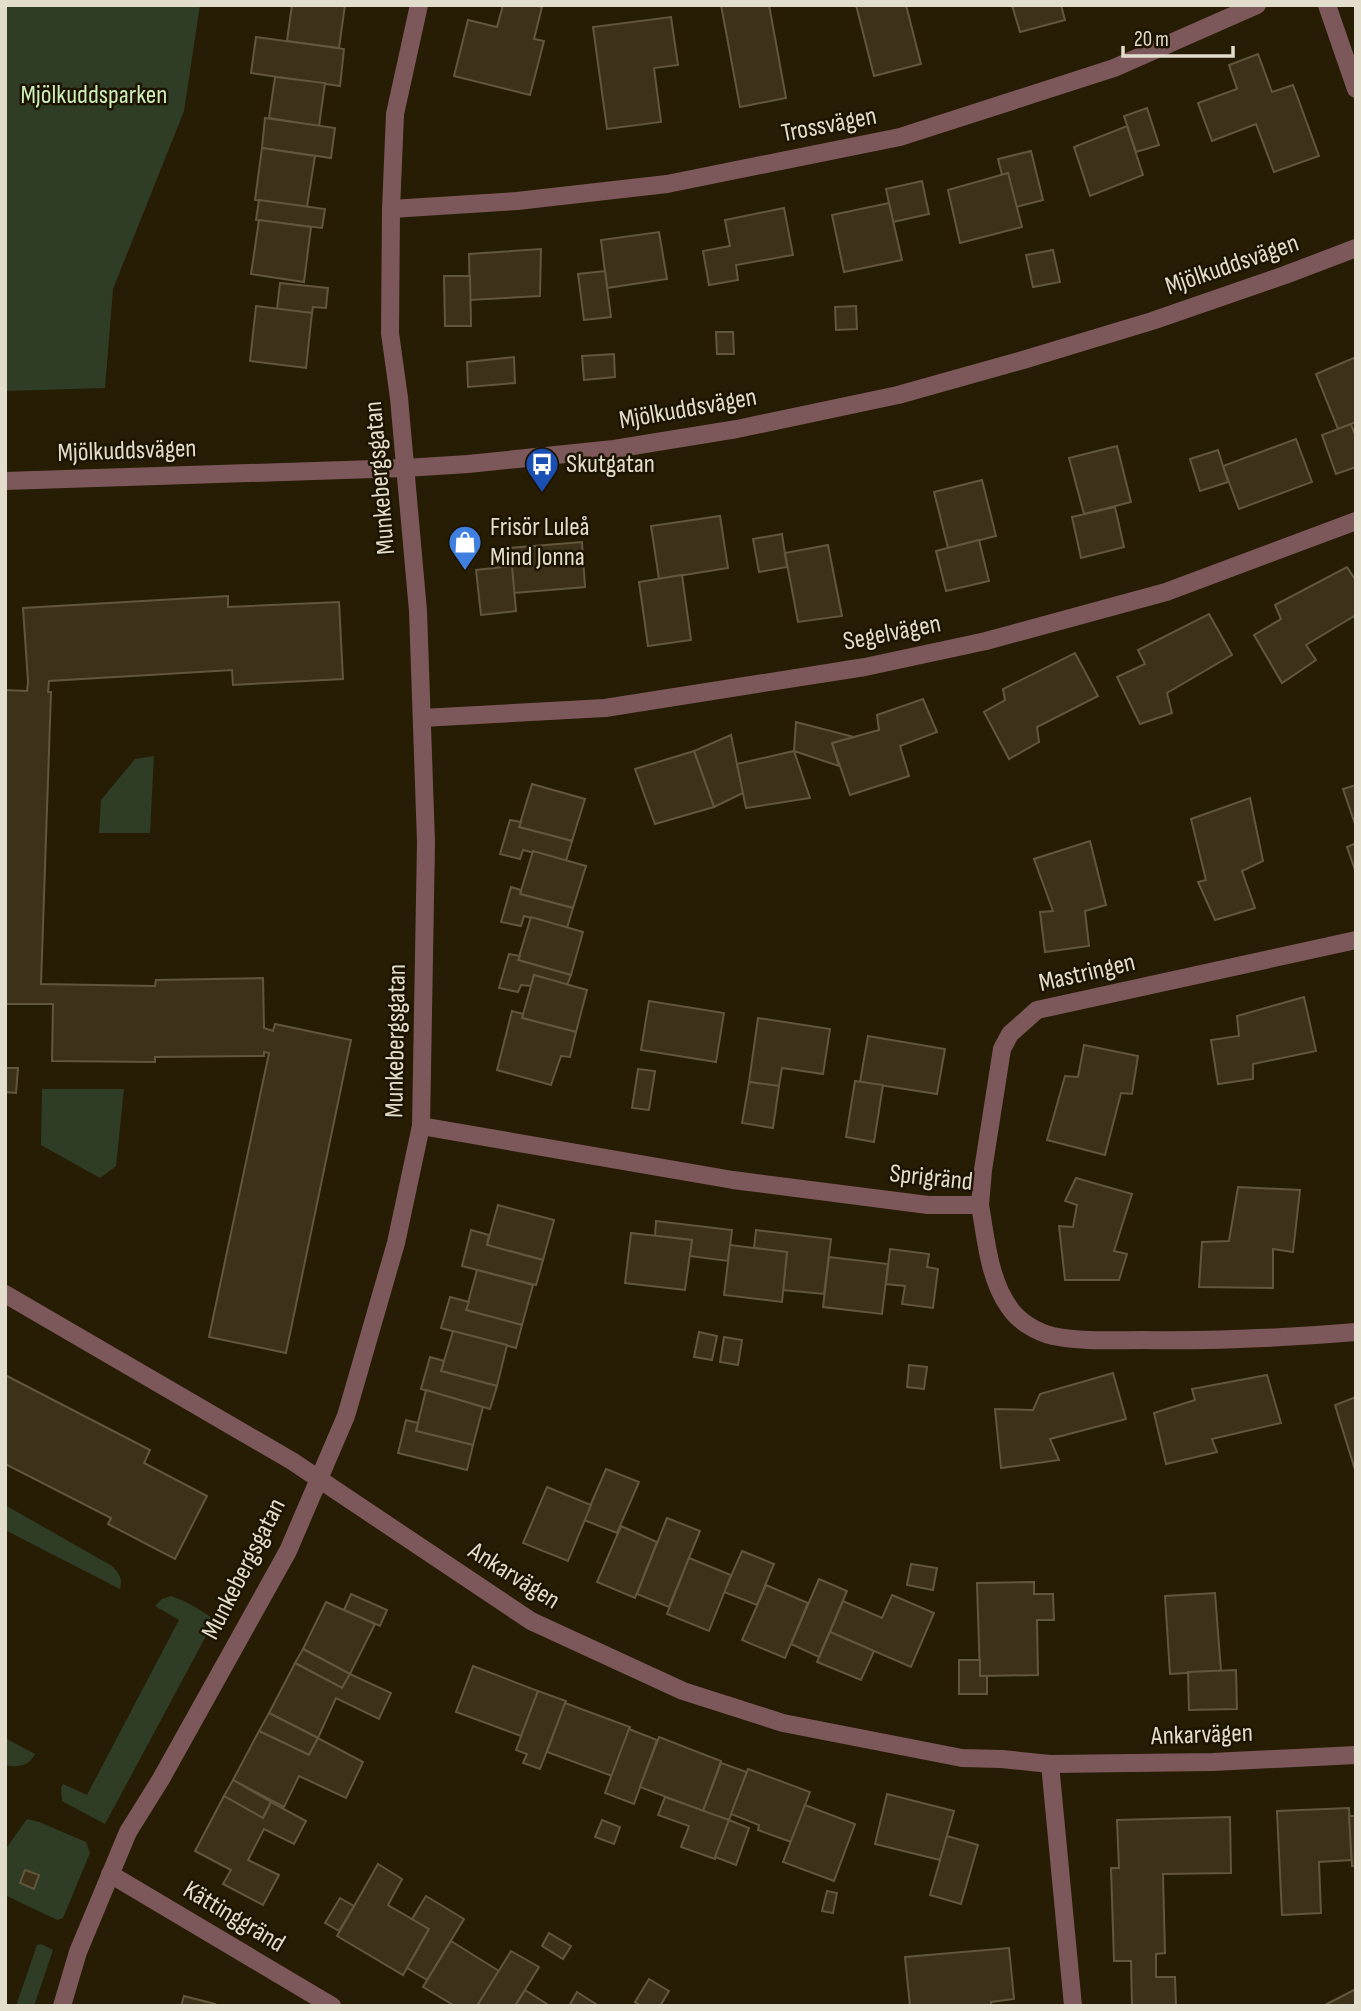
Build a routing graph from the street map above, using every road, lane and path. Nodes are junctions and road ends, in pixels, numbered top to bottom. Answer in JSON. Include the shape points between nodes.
{"nodes":[{"id":1,"x":419,"y":5,"type":"edge"},
{"id":2,"x":1257,"y":5,"type":"edge"},
{"id":3,"x":1327,"y":5,"type":"edge"},
{"id":4,"x":1356,"y":89,"type":"edge"},
{"id":5,"x":391,"y":209,"type":"junction"},
{"id":6,"x":1356,"y":248,"type":"edge"},
{"id":7,"x":405,"y":468,"type":"junction"},
{"id":8,"x":5,"y":481,"type":"edge"},
{"id":9,"x":1356,"y":521,"type":"edge"},
{"id":10,"x":422,"y":718,"type":"junction"},
{"id":11,"x":1356,"y":940,"type":"edge"},
{"id":12,"x":421,"y":1126,"type":"junction"},
{"id":13,"x":980,"y":1205,"type":"junction"},
{"id":14,"x":5,"y":1294,"type":"edge"},
{"id":15,"x":1356,"y":1332,"type":"edge"},
{"id":16,"x":319,"y":1479,"type":"junction"},
{"id":17,"x":1356,"y":1755,"type":"edge"},
{"id":18,"x":1050,"y":1764,"type":"junction"},
{"id":19,"x":110,"y":1874,"type":"junction"},
{"id":20,"x":62,"y":2006,"type":"edge"},
{"id":21,"x":332,"y":2006,"type":"edge"},
{"id":22,"x":1073,"y":2006,"type":"edge"}],
"edges":[{"from":1,"to":5,"type":"street","name":"Munkebergsgatan","via":[[395,114]]},
{"from":2,"to":5,"type":"street","name":"Trossvägen","via":[[1114,68],[900,137],[667,184]]},
{"from":3,"to":4,"type":"street"},
{"from":5,"to":7,"type":"street","name":"Munkebergsgatan","via":[[390,332]]},
{"from":6,"to":7,"type":"street","name":"Mjölkuddsvägen","via":[[1152,321],[898,395],[614,449]]},
{"from":7,"to":8,"type":"street","name":"Mjölkuddsvägen"},
{"from":7,"to":10,"type":"street","name":"Munkebergsgatan"},
{"from":9,"to":10,"type":"street","name":"Segelvägen","via":[[1166,592],[986,641],[865,667],[605,708]]},
{"from":10,"to":12,"type":"street","name":"Munkebergsgatan","via":[[426,842]]},
{"from":11,"to":13,"type":"street","name":"Mastringen","via":[[1037,1010],[1010,1034],[1002,1049]]},
{"from":12,"to":13,"type":"street","name":"Sprigränd","via":[[733,1180],[928,1205]]},
{"from":12,"to":16,"type":"street","name":"Munkebergsgatan","via":[[396,1243],[346,1416]]},
{"from":13,"to":15,"type":"street","name":"Sprigränd","via":[[996,1282],[1009,1308],[1043,1333],[1079,1340],[1205,1341]]},
{"from":14,"to":16,"type":"street","name":"Ankarvägen"},
{"from":16,"to":18,"type":"street","name":"Ankarvägen","via":[[531,1621],[682,1691],[783,1723],[962,1758]]},
{"from":16,"to":19,"type":"street","name":"Munkebergsgatan","via":[[288,1551],[128,1832]]},
{"from":17,"to":18,"type":"street","name":"Ankarvägen"},
{"from":18,"to":22,"type":"street"},
{"from":19,"to":20,"type":"street","name":"Munkebergsgatan"},
{"from":19,"to":21,"type":"street","name":"Kättinggränd"}]}
